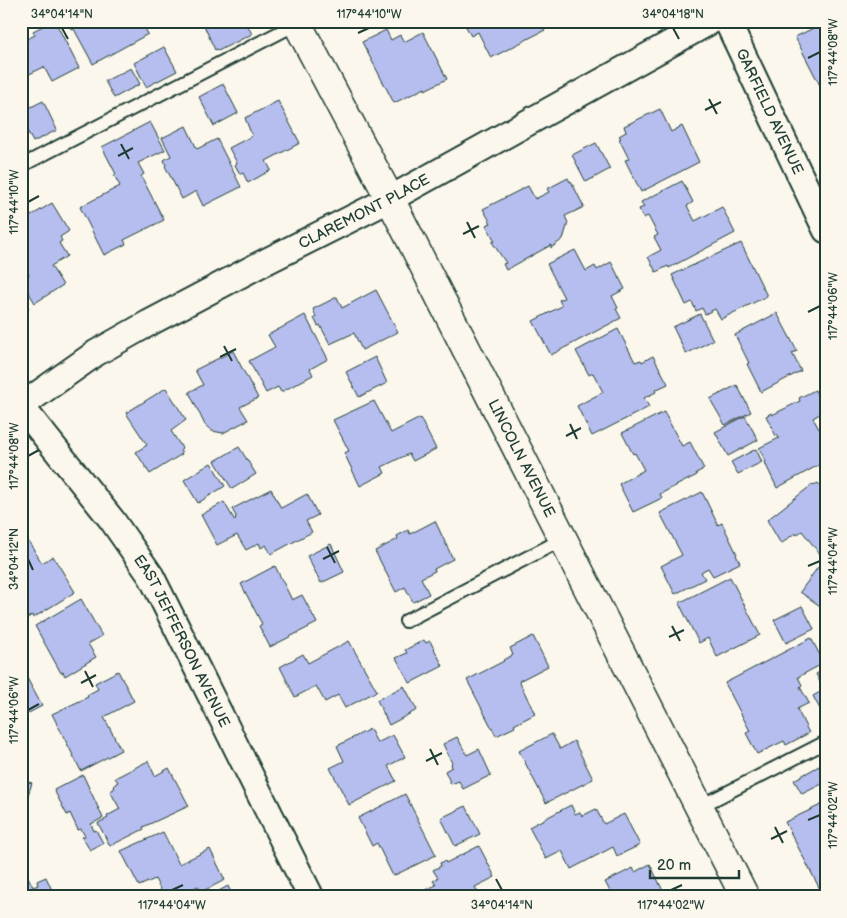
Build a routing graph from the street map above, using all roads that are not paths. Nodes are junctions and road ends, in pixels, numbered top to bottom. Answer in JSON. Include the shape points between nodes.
{"nodes":[{"id":1,"x":711,"y":21,"type":"edge"},
{"id":2,"x":728,"y":21,"type":"edge"},
{"id":3,"x":298,"y":22,"type":"edge"},
{"id":4,"x":21,"y":166,"type":"edge"},
{"id":5,"x":390,"y":199,"type":"junction"},
{"id":6,"x":826,"y":230,"type":"edge"},
{"id":7,"x":21,"y":406,"type":"edge"},
{"id":8,"x":563,"y":539,"type":"junction"},
{"id":9,"x":406,"y":621,"type":"dead end"},
{"id":10,"x":826,"y":742,"type":"edge"},
{"id":11,"x":699,"y":807,"type":"junction"},
{"id":12,"x":311,"y":897,"type":"edge"},
{"id":13,"x":745,"y":897,"type":"edge"}],
"edges":[{"from":1,"to":5,"type":"street","name":"CLAREMONT PLACE"},
{"from":2,"to":6,"type":"street","name":"GARFIELD AVENUE"},
{"from":3,"to":4,"type":"lane"},
{"from":3,"to":5,"type":"street","name":"LINCOLN AVENUE"},
{"from":5,"to":7,"type":"street","name":"CLAREMONT PLACE","via":[[104,349]]},
{"from":5,"to":8,"type":"street","name":"LINCOLN AVENUE"},
{"from":7,"to":12,"type":"street","name":"EAST JEFFERSON AVENUE","via":[[112,520],[151,576]]},
{"from":8,"to":9,"type":"lane"},
{"from":8,"to":11,"type":"street","name":"LINCOLN AVENUE"},
{"from":10,"to":11,"type":"lane"},
{"from":11,"to":13,"type":"street","name":"LINCOLN AVENUE"}]}
